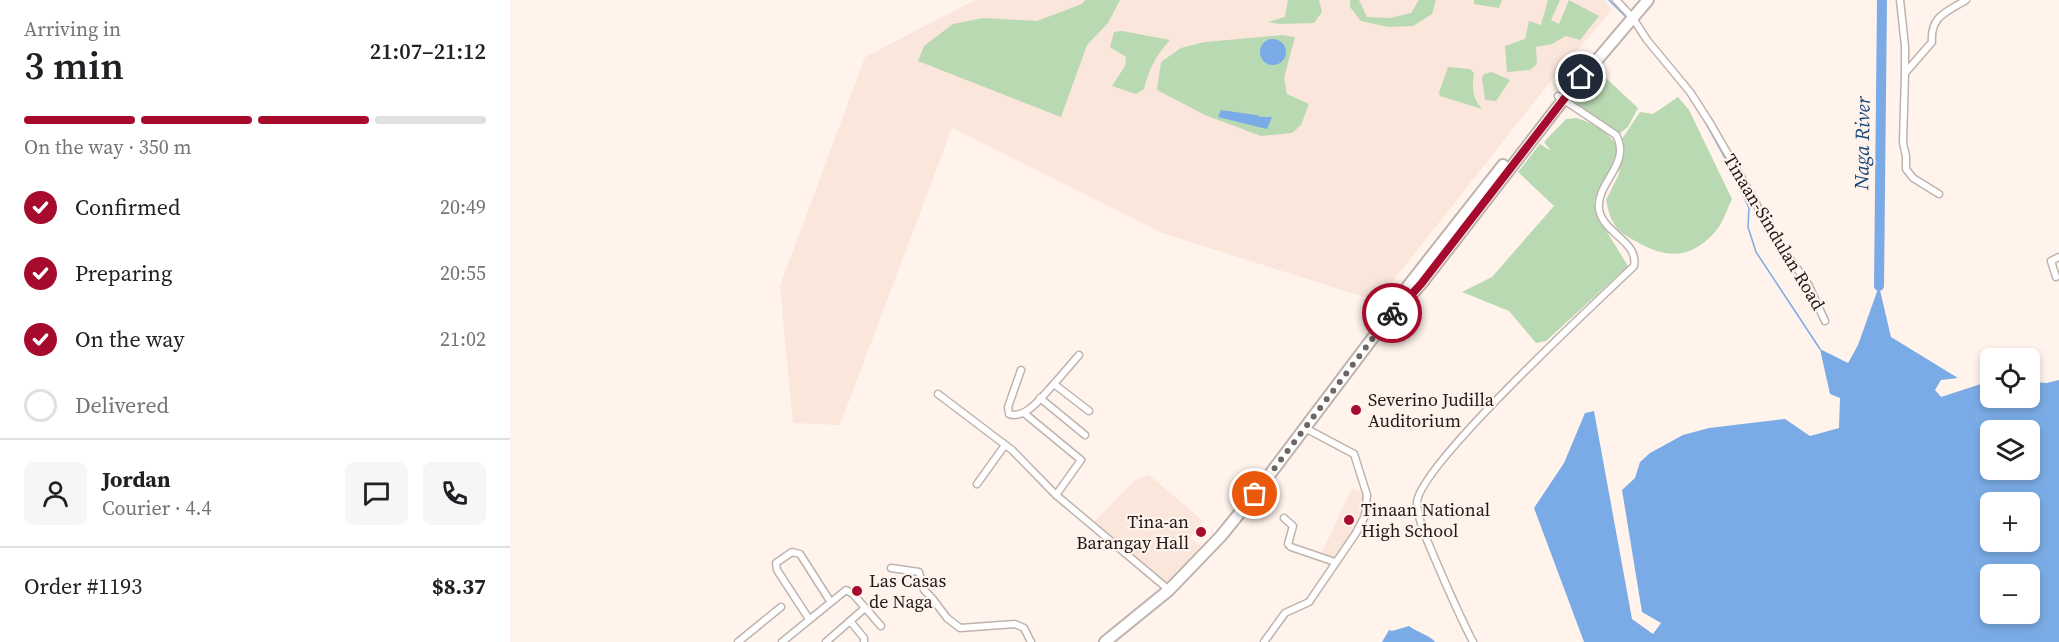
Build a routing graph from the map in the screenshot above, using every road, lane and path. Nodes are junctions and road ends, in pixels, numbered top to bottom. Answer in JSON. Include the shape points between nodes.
{"nodes":[{"id":1,"x":1616,"y":0,"type":"edge"},
{"id":2,"x":1648,"y":0,"type":"edge"},
{"id":3,"x":1900,"y":0,"type":"edge"},
{"id":4,"x":1966,"y":0,"type":"edge"},
{"id":5,"x":1628,"y":20,"type":"junction"},
{"id":6,"x":1905,"y":73,"type":"junction"},
{"id":7,"x":1561,"y":98,"type":"junction"},
{"id":8,"x":1940,"y":194,"type":"dead end"},
{"id":9,"x":2059,"y":257,"type":"edge"},
{"id":10,"x":2055,"y":277,"type":"dead end"},
{"id":11,"x":1825,"y":321,"type":"dead end"},
{"id":12,"x":1079,"y":355,"type":"dead end"},
{"id":13,"x":1021,"y":370,"type":"dead end"},
{"id":14,"x":1054,"y":384,"type":"junction"},
{"id":15,"x":938,"y":394,"type":"dead end"},
{"id":16,"x":1040,"y":398,"type":"junction"},
{"id":17,"x":1089,"y":411,"type":"dead end"},
{"id":18,"x":1024,"y":413,"type":"junction"},
{"id":19,"x":1305,"y":428,"type":"junction"},
{"id":20,"x":1085,"y":435,"type":"dead end"},
{"id":21,"x":1005,"y":445,"type":"junction"},
{"id":22,"x":977,"y":484,"type":"dead end"},
{"id":23,"x":1056,"y":495,"type":"junction"},
{"id":24,"x":1284,"y":518,"type":"dead end"},
{"id":25,"x":1335,"y":562,"type":"junction"},
{"id":26,"x":891,"y":568,"type":"dead end"},
{"id":27,"x":1169,"y":590,"type":"junction"},
{"id":28,"x":830,"y":601,"type":"junction"},
{"id":29,"x":781,"y":607,"type":"dead end"},
{"id":30,"x":865,"y":608,"type":"junction"},
{"id":31,"x":809,"y":620,"type":"junction"},
{"id":32,"x":850,"y":621,"type":"junction"},
{"id":33,"x":881,"y":626,"type":"dead end"},
{"id":34,"x":738,"y":642,"type":"edge"},
{"id":35,"x":782,"y":642,"type":"edge"},
{"id":36,"x":826,"y":642,"type":"edge"},
{"id":37,"x":864,"y":642,"type":"edge"},
{"id":38,"x":1031,"y":642,"type":"edge"},
{"id":39,"x":1105,"y":642,"type":"edge"},
{"id":40,"x":1264,"y":642,"type":"edge"},
{"id":41,"x":1473,"y":642,"type":"edge"}],
"edges":[{"from":1,"to":5,"type":"street","name":"Tinaan-Sindulan Road"},
{"from":2,"to":5,"type":"highway"},
{"from":3,"to":6,"type":"street"},
{"from":4,"to":6,"type":"street","via":[[1940,16],[1931,29],[1932,42]]},
{"from":5,"to":7,"type":"highway","via":[[1588,60]]},
{"from":5,"to":11,"type":"street","name":"Tinaan-Sindulan Road","via":[[1690,92],[1766,225],[1808,284]]},
{"from":6,"to":8,"type":"street","via":[[1906,169],[1913,178]]},
{"from":7,"to":19,"type":"highway","via":[[1397,300],[1393,311]]},
{"from":7,"to":41,"type":"street","via":[[1616,135],[1621,145],[1621,154],[1599,202],[1599,212],[1636,257],[1634,266],[1529,366],[1443,458],[1422,488],[1417,502],[1423,531]]},
{"from":9,"to":10,"type":"street","via":[[2051,261]]},
{"from":12,"to":14,"type":"street"},
{"from":13,"to":18,"type":"street","via":[[1008,407],[1009,414],[1014,416]]},
{"from":14,"to":16,"type":"street"},
{"from":14,"to":17,"type":"street"},
{"from":15,"to":21,"type":"street"},
{"from":16,"to":18,"type":"street"},
{"from":16,"to":20,"type":"street"},
{"from":18,"to":23,"type":"street","via":[[1081,460]]},
{"from":19,"to":25,"type":"street","via":[[1354,454],[1366,487],[1365,516]]},
{"from":19,"to":27,"type":"highway","via":[[1221,536]]},
{"from":21,"to":22,"type":"street"},
{"from":21,"to":23,"type":"street"},
{"from":23,"to":27,"type":"street"},
{"from":24,"to":25,"type":"street","via":[[1293,526],[1288,544]]},
{"from":25,"to":40,"type":"street","via":[[1309,602],[1285,613]]},
{"from":26,"to":38,"type":"street","via":[[919,572],[924,590],[960,628],[1015,624],[1024,628]]},
{"from":27,"to":39,"type":"highway"},
{"from":28,"to":30,"type":"street","via":[[846,590]]},
{"from":28,"to":31,"type":"street"},
{"from":28,"to":31,"type":"street","via":[[800,554],[792,552],[776,562],[777,570]]},
{"from":29,"to":34,"type":"street"},
{"from":30,"to":32,"type":"street"},
{"from":30,"to":33,"type":"street"},
{"from":31,"to":35,"type":"street"},
{"from":32,"to":36,"type":"street"},
{"from":32,"to":37,"type":"street"}]}
